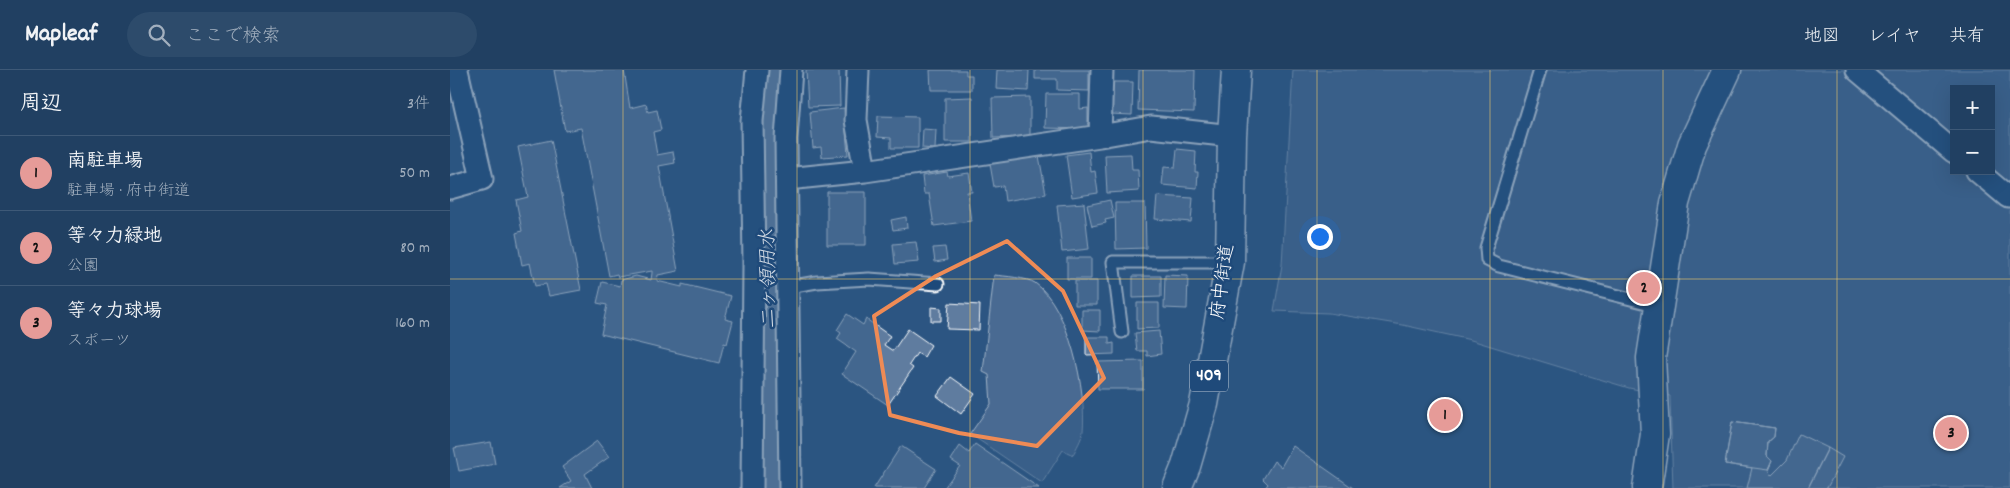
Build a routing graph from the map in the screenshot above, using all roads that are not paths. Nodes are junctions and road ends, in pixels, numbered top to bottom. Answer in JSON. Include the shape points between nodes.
{"nodes":[{"id":1,"x":457,"y":70,"type":"edge"},
{"id":2,"x":757,"y":70,"type":"edge"},
{"id":3,"x":790,"y":70,"type":"edge"},
{"id":4,"x":858,"y":70,"type":"edge"},
{"id":5,"x":1102,"y":70,"type":"edge"},
{"id":6,"x":1236,"y":70,"type":"edge"},
{"id":7,"x":1540,"y":70,"type":"edge"},
{"id":8,"x":1727,"y":70,"type":"edge"},
{"id":9,"x":1857,"y":70,"type":"edge"},
{"id":10,"x":1100,"y":136,"type":"junction"},
{"id":11,"x":1232,"y":136,"type":"junction"},
{"id":12,"x":1950,"y":149,"type":"edge"},
{"id":13,"x":865,"y":171,"type":"junction"},
{"id":14,"x":1982,"y":175,"type":"edge"},
{"id":15,"x":787,"y":179,"type":"junction"},
{"id":16,"x":450,"y":188,"type":"edge"},
{"id":17,"x":2010,"y":195,"type":"edge"},
{"id":18,"x":1230,"y":262,"type":"junction"},
{"id":19,"x":938,"y":284,"type":"dead end"},
{"id":20,"x":788,"y":287,"type":"junction"},
{"id":21,"x":1659,"y":306,"type":"junction"},
{"id":22,"x":1122,"y":332,"type":"dead end"},
{"id":23,"x":752,"y":488,"type":"edge"},
{"id":24,"x":790,"y":488,"type":"edge"},
{"id":25,"x":1177,"y":488,"type":"edge"},
{"id":26,"x":1647,"y":488,"type":"edge"}],
"edges":[{"from":1,"to":16,"type":"street","via":[[482,179]]},
{"from":2,"to":23,"type":"street","via":[[752,121]]},
{"from":3,"to":15,"type":"street","via":[[786,120]]},
{"from":4,"to":13,"type":"street","via":[[856,120]]},
{"from":5,"to":10,"type":"street"},
{"from":6,"to":11,"type":"main road","name":"府中街道","number":"409"},
{"from":7,"to":21,"type":"lane","via":[[1486,248],[1487,260],[1499,266]]},
{"from":8,"to":21,"type":"main road","via":[[1692,145],[1678,195]]},
{"from":9,"to":12,"type":"street"},
{"from":10,"to":11,"type":"street","via":[[1151,127]]},
{"from":10,"to":13,"type":"street"},
{"from":11,"to":18,"type":"main road","name":"府中街道","number":"409"},
{"from":13,"to":15,"type":"street"},
{"from":14,"to":17,"type":"street","via":[[2008,197]]},
{"from":15,"to":20,"type":"street"},
{"from":18,"to":22,"type":"lane","via":[[1113,262]]},
{"from":18,"to":25,"type":"main road","name":"府中街道","number":"409","via":[[1204,404]]},
{"from":19,"to":20,"type":"lane","via":[[869,279]]},
{"from":20,"to":24,"type":"street"},
{"from":21,"to":26,"type":"main road","via":[[1651,358],[1655,434]]}]}
